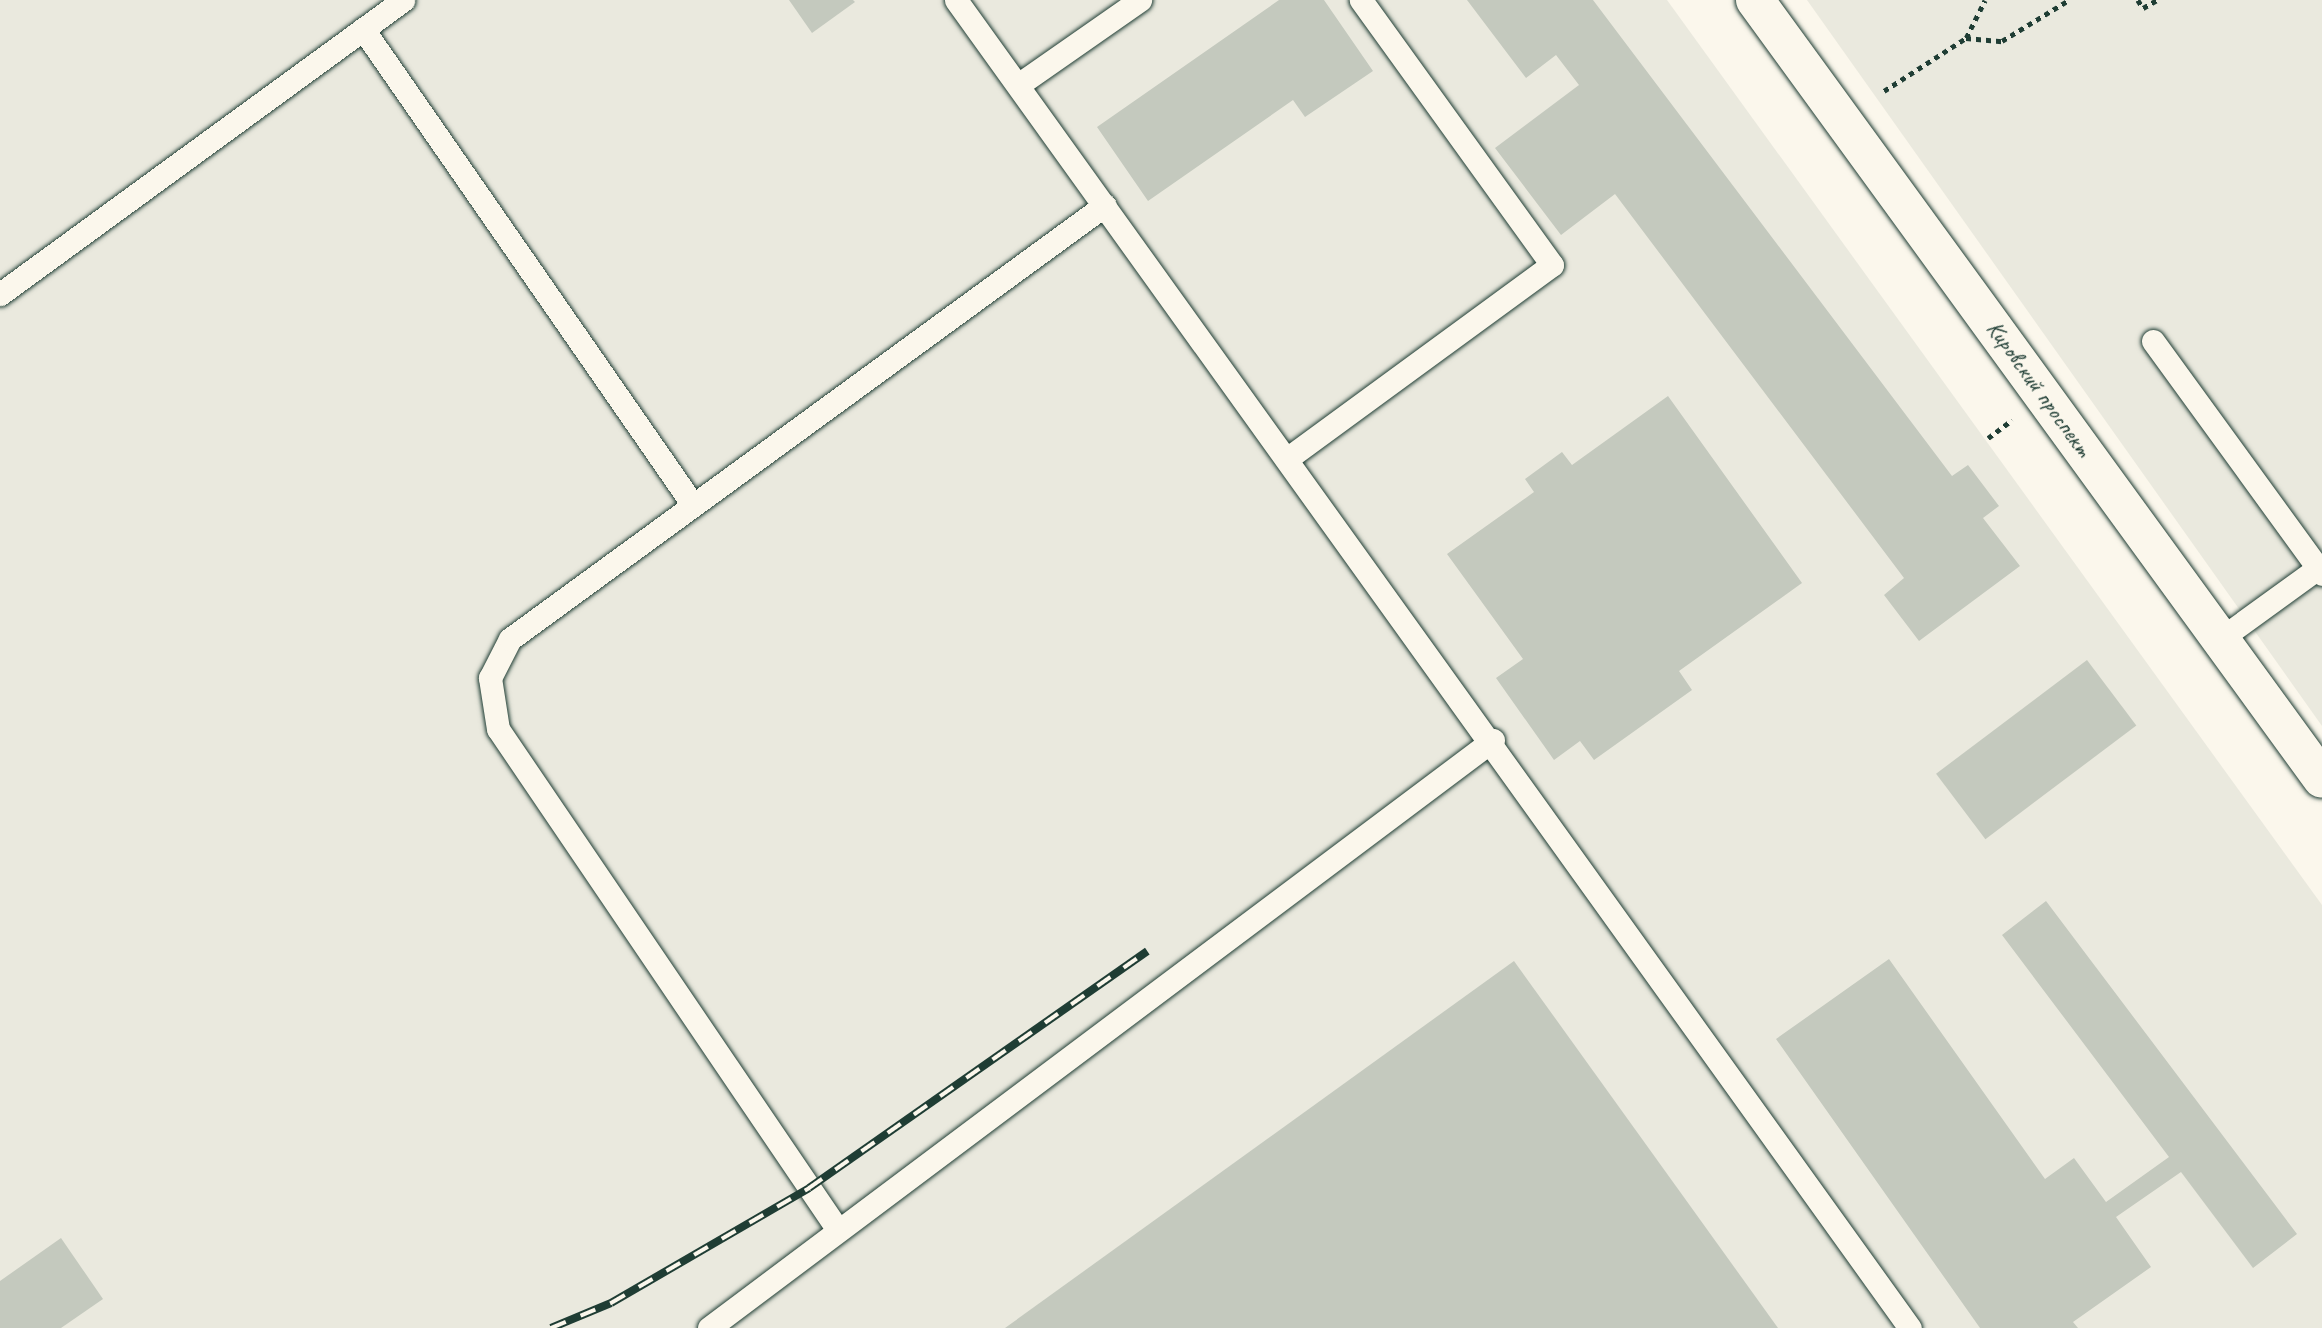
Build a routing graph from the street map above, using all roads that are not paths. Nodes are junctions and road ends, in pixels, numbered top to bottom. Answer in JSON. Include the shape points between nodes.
{"nodes":[{"id":1,"x":403,"y":0,"type":"edge"},
{"id":2,"x":956,"y":0,"type":"edge"},
{"id":3,"x":1140,"y":0,"type":"edge"},
{"id":4,"x":1362,"y":0,"type":"edge"},
{"id":5,"x":1755,"y":0,"type":"edge"},
{"id":6,"x":363,"y":29,"type":"junction"},
{"id":7,"x":1018,"y":85,"type":"junction"},
{"id":8,"x":1105,"y":205,"type":"junction"},
{"id":9,"x":0,"y":294,"type":"edge"},
{"id":10,"x":2153,"y":341,"type":"dead end"},
{"id":11,"x":1288,"y":458,"type":"junction"},
{"id":12,"x":691,"y":502,"type":"junction"},
{"id":13,"x":2320,"y":571,"type":"edge"},
{"id":14,"x":2220,"y":639,"type":"junction"},
{"id":15,"x":1493,"y":740,"type":"junction"},
{"id":16,"x":2322,"y":779,"type":"edge"},
{"id":17,"x":838,"y":1230,"type":"junction"},
{"id":18,"x":709,"y":1328,"type":"edge"},
{"id":19,"x":1910,"y":1328,"type":"edge"}],
"edges":[{"from":1,"to":6,"type":"lane"},
{"from":2,"to":7,"type":"lane"},
{"from":3,"to":7,"type":"lane"},
{"from":4,"to":11,"type":"lane","via":[[1552,265]]},
{"from":5,"to":14,"type":"main road","name":"Кировский проспект"},
{"from":6,"to":9,"type":"lane"},
{"from":6,"to":12,"type":"lane"},
{"from":7,"to":8,"type":"lane"},
{"from":8,"to":11,"type":"lane"},
{"from":8,"to":12,"type":"lane"},
{"from":10,"to":13,"type":"lane"},
{"from":11,"to":15,"type":"lane"},
{"from":12,"to":17,"type":"lane","via":[[510,639],[490,678],[498,729]]},
{"from":13,"to":14,"type":"lane"},
{"from":14,"to":16,"type":"main road","name":"Кировский проспект"},
{"from":15,"to":17,"type":"lane"},
{"from":15,"to":19,"type":"lane"},
{"from":17,"to":18,"type":"lane"}]}
